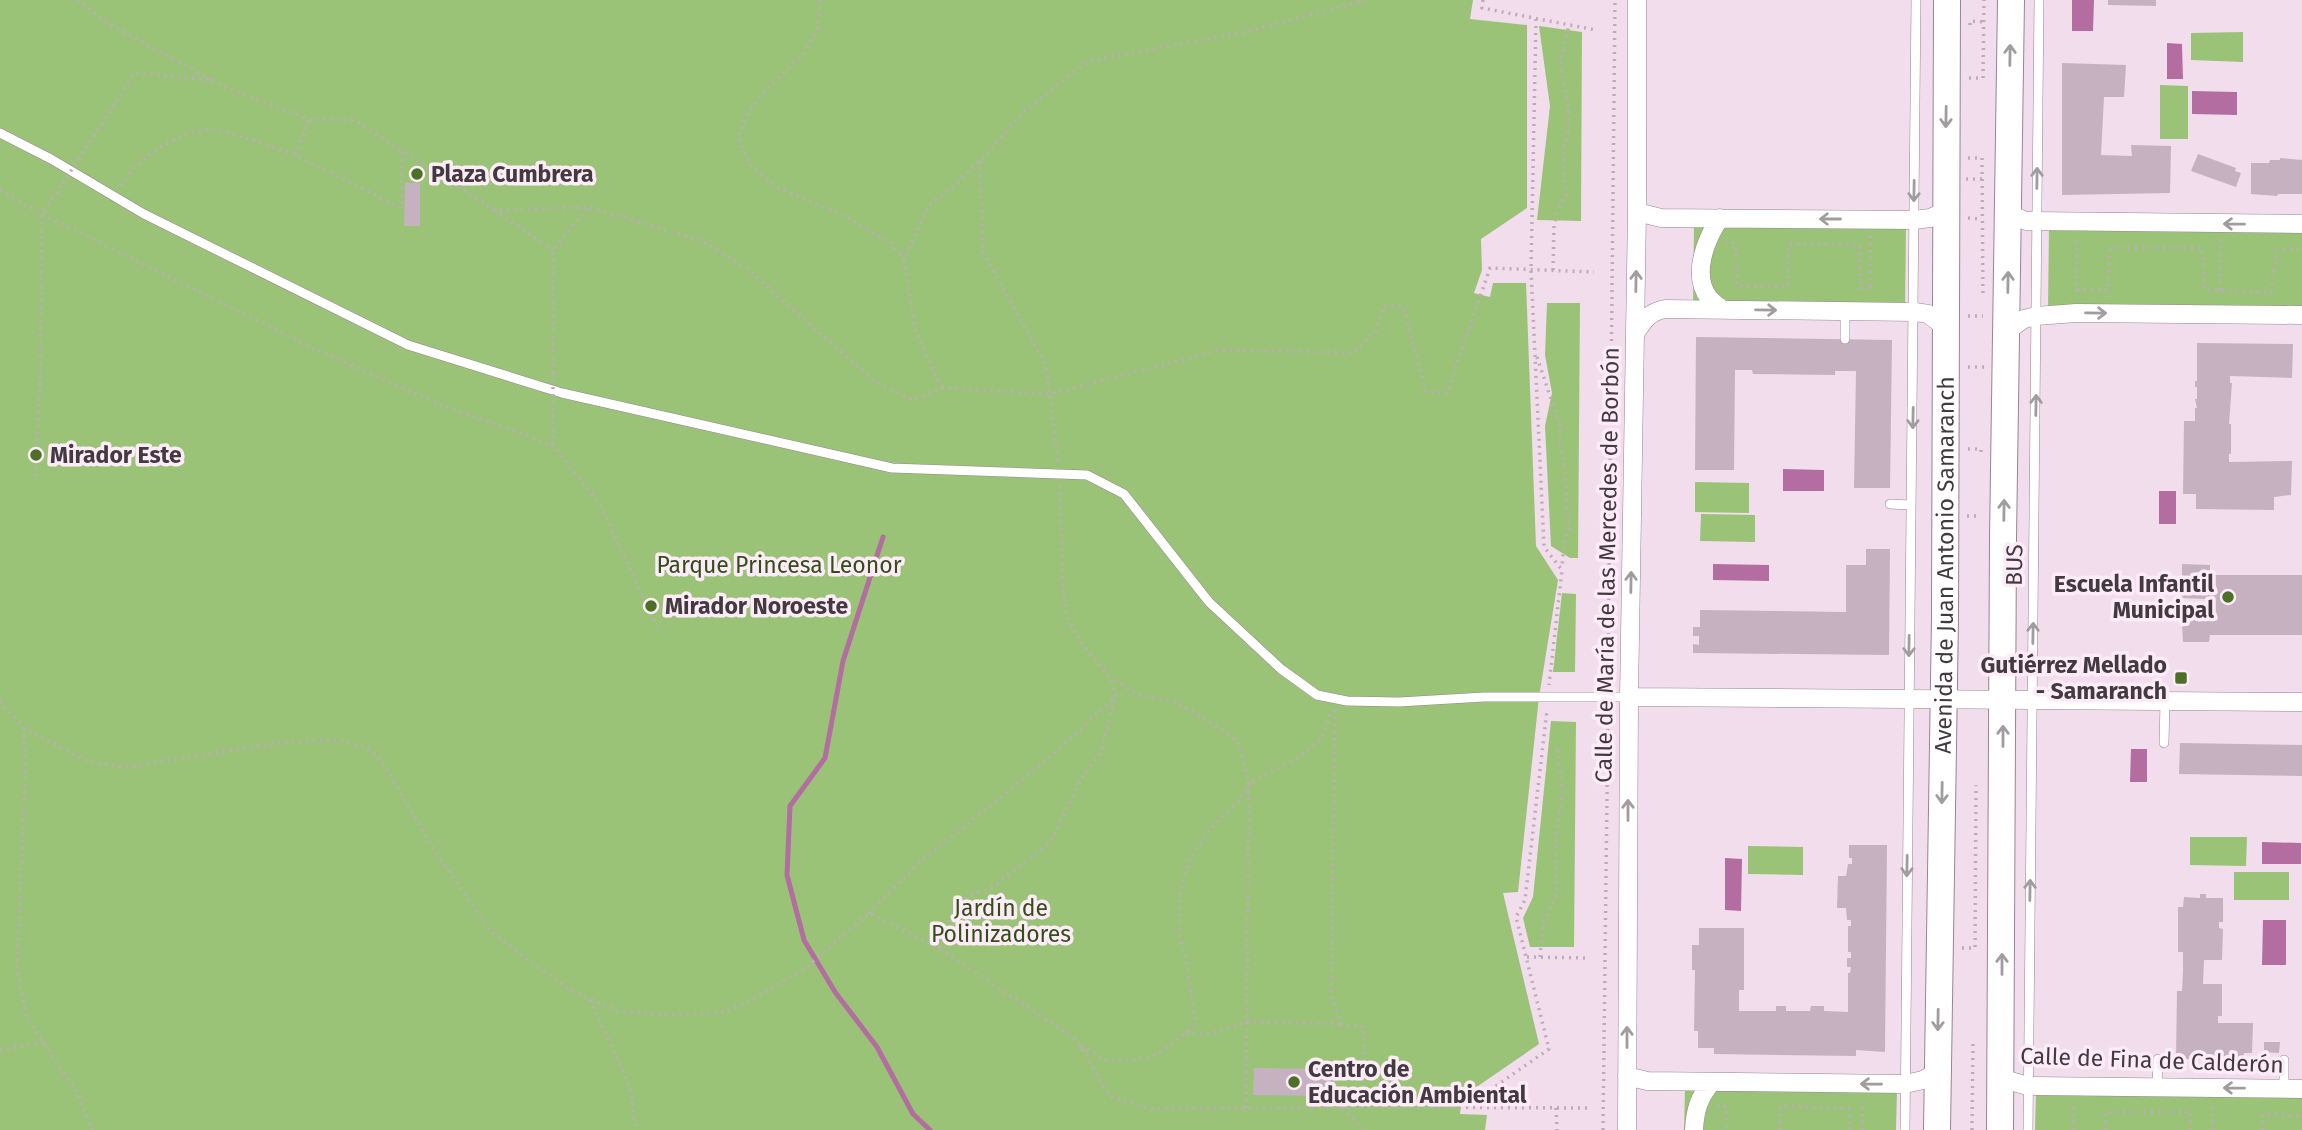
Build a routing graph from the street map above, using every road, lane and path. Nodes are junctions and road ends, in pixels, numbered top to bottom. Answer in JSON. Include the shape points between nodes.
{"nodes":[{"id":1,"x":77,"y":0,"type":"edge"},
{"id":2,"x":820,"y":0,"type":"edge"},
{"id":3,"x":1366,"y":0,"type":"edge"},
{"id":4,"x":1483,"y":0,"type":"edge"},
{"id":5,"x":1615,"y":0,"type":"edge"},
{"id":6,"x":1637,"y":0,"type":"edge"},
{"id":7,"x":1916,"y":0,"type":"edge"},
{"id":8,"x":1947,"y":0,"type":"edge"},
{"id":9,"x":1984,"y":0,"type":"edge"},
{"id":10,"x":2011,"y":0,"type":"edge"},
{"id":11,"x":2039,"y":0,"type":"edge"},
{"id":12,"x":1536,"y":19,"type":"junction"},
{"id":13,"x":1569,"y":25,"type":"junction"},
{"id":14,"x":1596,"y":30,"type":"dead end"},
{"id":15,"x":1969,"y":78,"type":"dead end"},
{"id":16,"x":212,"y":80,"type":"junction"},
{"id":17,"x":310,"y":119,"type":"junction"},
{"id":18,"x":0,"y":133,"type":"edge"},
{"id":19,"x":402,"y":152,"type":"junction"},
{"id":20,"x":296,"y":155,"type":"junction"},
{"id":21,"x":1968,"y":158,"type":"dead end"},
{"id":22,"x":980,"y":161,"type":"junction"},
{"id":23,"x":1960,"y":178,"type":"dead end"},
{"id":24,"x":1993,"y":178,"type":"dead end"},
{"id":25,"x":1982,"y":179,"type":"junction"},
{"id":26,"x":0,"y":190,"type":"edge"},
{"id":27,"x":114,"y":197,"type":"junction"},
{"id":28,"x":589,"y":207,"type":"junction"},
{"id":29,"x":494,"y":210,"type":"junction"},
{"id":30,"x":1946,"y":211,"type":"junction"},
{"id":31,"x":1637,"y":212,"type":"junction"},
{"id":32,"x":42,"y":214,"type":"junction"},
{"id":33,"x":2008,"y":214,"type":"junction"},
{"id":34,"x":1720,"y":218,"type":"junction"},
{"id":35,"x":1914,"y":220,"type":"junction"},
{"id":36,"x":2037,"y":222,"type":"junction"},
{"id":37,"x":1870,"y":225,"type":"dead end"},
{"id":38,"x":2302,"y":225,"type":"edge"},
{"id":39,"x":2078,"y":227,"type":"dead end"},
{"id":40,"x":2221,"y":228,"type":"dead end"},
{"id":41,"x":1706,"y":242,"type":"junction"},
{"id":42,"x":2302,"y":249,"type":"edge"},
{"id":43,"x":553,"y":250,"type":"junction"},
{"id":44,"x":904,"y":260,"type":"junction"},
{"id":45,"x":1531,"y":270,"type":"junction"},
{"id":46,"x":1553,"y":271,"type":"junction"},
{"id":47,"x":1594,"y":272,"type":"dead end"},
{"id":48,"x":1870,"y":288,"type":"junction"},
{"id":49,"x":2077,"y":290,"type":"junction"},
{"id":50,"x":2220,"y":290,"type":"junction"},
{"id":51,"x":1869,"y":297,"type":"dead end"},
{"id":52,"x":2077,"y":299,"type":"dead end"},
{"id":53,"x":2220,"y":300,"type":"dead end"},
{"id":54,"x":1983,"y":302,"type":"dead end"},
{"id":55,"x":1722,"y":309,"type":"junction"},
{"id":56,"x":1845,"y":311,"type":"junction"},
{"id":57,"x":1915,"y":312,"type":"junction"},
{"id":58,"x":2302,"y":315,"type":"edge"},
{"id":59,"x":2036,"y":316,"type":"junction"},
{"id":60,"x":1945,"y":327,"type":"junction"},
{"id":61,"x":2007,"y":331,"type":"junction"},
{"id":62,"x":1635,"y":334,"type":"junction"},
{"id":63,"x":1845,"y":339,"type":"dead end"},
{"id":64,"x":1535,"y":350,"type":"junction"},
{"id":65,"x":1959,"y":367,"type":"dead end"},
{"id":66,"x":1991,"y":367,"type":"dead end"},
{"id":67,"x":942,"y":388,"type":"junction"},
{"id":68,"x":1050,"y":394,"type":"junction"},
{"id":69,"x":553,"y":445,"type":"junction"},
{"id":70,"x":1060,"y":473,"type":"junction"},
{"id":71,"x":35,"y":476,"type":"dead end"},
{"id":72,"x":1890,"y":504,"type":"dead end"},
{"id":73,"x":1911,"y":505,"type":"junction"},
{"id":74,"x":1562,"y":570,"type":"junction"},
{"id":75,"x":657,"y":627,"type":"dead end"},
{"id":76,"x":1110,"y":677,"type":"junction"},
{"id":77,"x":1116,"y":696,"type":"junction"},
{"id":78,"x":1548,"y":697,"type":"junction"},
{"id":79,"x":1608,"y":697,"type":"junction"},
{"id":80,"x":1629,"y":697,"type":"junction"},
{"id":81,"x":1335,"y":698,"type":"junction"},
{"id":82,"x":1909,"y":700,"type":"junction"},
{"id":83,"x":1943,"y":700,"type":"junction"},
{"id":84,"x":0,"y":701,"type":"edge"},
{"id":85,"x":2003,"y":701,"type":"junction"},
{"id":86,"x":2032,"y":701,"type":"junction"},
{"id":87,"x":2165,"y":702,"type":"junction"},
{"id":88,"x":2302,"y":702,"type":"edge"},
{"id":89,"x":24,"y":728,"type":"junction"},
{"id":90,"x":2164,"y":743,"type":"dead end"},
{"id":91,"x":1557,"y":748,"type":"dead end"},
{"id":92,"x":1249,"y":783,"type":"junction"},
{"id":93,"x":1976,"y":785,"type":"dead end"},
{"id":94,"x":869,"y":912,"type":"junction"},
{"id":95,"x":939,"y":948,"type":"junction"},
{"id":96,"x":1962,"y":948,"type":"dead end"},
{"id":97,"x":1526,"y":957,"type":"junction"},
{"id":98,"x":1539,"y":957,"type":"junction"},
{"id":99,"x":1588,"y":958,"type":"dead end"},
{"id":100,"x":589,"y":998,"type":"junction"},
{"id":101,"x":1247,"y":1022,"type":"junction"},
{"id":102,"x":1341,"y":1024,"type":"junction"},
{"id":103,"x":1186,"y":1033,"type":"junction"},
{"id":104,"x":43,"y":1042,"type":"junction"},
{"id":105,"x":1973,"y":1042,"type":"dead end"},
{"id":106,"x":1081,"y":1045,"type":"junction"},
{"id":107,"x":0,"y":1050,"type":"edge"},
{"id":108,"x":2158,"y":1059,"type":"dead end"},
{"id":109,"x":2284,"y":1060,"type":"dead end"},
{"id":110,"x":1937,"y":1072,"type":"junction"},
{"id":111,"x":1627,"y":1076,"type":"junction"},
{"id":112,"x":2000,"y":1078,"type":"junction"},
{"id":113,"x":1712,"y":1082,"type":"junction"},
{"id":114,"x":1905,"y":1084,"type":"junction"},
{"id":115,"x":2028,"y":1086,"type":"junction"},
{"id":116,"x":2157,"y":1087,"type":"junction"},
{"id":117,"x":1862,"y":1088,"type":"dead end"},
{"id":118,"x":2293,"y":1089,"type":"edge"},
{"id":119,"x":2213,"y":1093,"type":"dead end"},
{"id":120,"x":2073,"y":1104,"type":"dead end"},
{"id":121,"x":1341,"y":1107,"type":"junction"},
{"id":122,"x":1363,"y":1107,"type":"junction"},
{"id":123,"x":1465,"y":1107,"type":"junction"},
{"id":124,"x":1246,"y":1108,"type":"junction"},
{"id":125,"x":1556,"y":1108,"type":"junction"},
{"id":126,"x":1587,"y":1108,"type":"dead end"},
{"id":127,"x":2302,"y":1116,"type":"edge"},
{"id":128,"x":92,"y":1130,"type":"edge"},
{"id":129,"x":636,"y":1130,"type":"edge"},
{"id":130,"x":1362,"y":1130,"type":"edge"},
{"id":131,"x":1558,"y":1130,"type":"edge"},
{"id":132,"x":1604,"y":1130,"type":"edge"},
{"id":133,"x":1627,"y":1130,"type":"edge"},
{"id":134,"x":1693,"y":1130,"type":"edge"},
{"id":135,"x":1780,"y":1130,"type":"edge"},
{"id":136,"x":1850,"y":1130,"type":"edge"},
{"id":137,"x":1861,"y":1130,"type":"edge"},
{"id":138,"x":1905,"y":1130,"type":"edge"},
{"id":139,"x":1937,"y":1130,"type":"edge"},
{"id":140,"x":1972,"y":1130,"type":"edge"},
{"id":141,"x":2000,"y":1130,"type":"edge"},
{"id":142,"x":2028,"y":1130,"type":"edge"},
{"id":143,"x":2073,"y":1130,"type":"edge"},
{"id":144,"x":2105,"y":1130,"type":"edge"},
{"id":145,"x":2190,"y":1130,"type":"edge"},
{"id":146,"x":2213,"y":1130,"type":"edge"},
{"id":147,"x":2262,"y":1130,"type":"edge"}],
"edges":[{"from":1,"to":16,"type":"path","via":[[111,25]]},
{"from":2,"to":44,"type":"path","via":[[818,28],[804,54],[765,89],[738,138],[750,165],[780,189],[891,243]]},
{"from":3,"to":22,"type":"path","via":[[1250,31],[1088,61],[1024,110]]},
{"from":4,"to":12,"type":"path","via":[[1482,8]]},
{"from":5,"to":79,"type":"path"},
{"from":6,"to":31,"type":"street","name":"Calle de María de las Mercedes de Borbón"},
{"from":7,"to":35,"type":"lane","one_way":true},
{"from":8,"to":30,"type":"street","name":"Avenida de Juan Antonio Samaranch","one_way":true},
{"from":9,"to":15,"type":"path","via":[[1983,78]]},
{"from":33,"to":10,"type":"street","one_way":true},
{"from":36,"to":11,"type":"lane","name":"BUS","one_way":true},
{"from":12,"to":13,"type":"path"},
{"from":12,"to":45,"type":"path"},
{"from":13,"to":14,"type":"path"},
{"from":13,"to":46,"type":"path","via":[[1560,64],[1569,107],[1563,151],[1566,196],[1554,225]]},
{"from":16,"to":17,"type":"path"},
{"from":16,"to":32,"type":"path","bridge":true,"via":[[135,72]]},
{"from":17,"to":19,"type":"path","via":[[354,120]]},
{"from":17,"to":20,"type":"path"},
{"from":18,"to":27,"type":"lane"},
{"from":19,"to":20,"type":"path","via":[[401,208]]},
{"from":19,"to":29,"type":"path"},
{"from":20,"to":27,"type":"path","via":[[214,129],[188,132],[132,169]]},
{"from":21,"to":25,"type":"path","via":[[1982,158]]},
{"from":22,"to":44,"type":"path","via":[[929,205]]},
{"from":22,"to":68,"type":"path","via":[[983,252],[1046,365]]},
{"from":23,"to":25,"type":"path"},
{"from":24,"to":25,"type":"path"},
{"from":25,"to":54,"type":"path"},
{"from":26,"to":32,"type":"path"},
{"from":27,"to":70,"type":"lane","via":[[408,345],[562,393],[892,468]]},
{"from":28,"to":29,"type":"path"},
{"from":28,"to":43,"type":"path"},
{"from":28,"to":67,"type":"path","via":[[703,241],[749,270],[874,381],[913,400]]},
{"from":29,"to":43,"type":"path"},
{"from":30,"to":35,"type":"street"},
{"from":30,"to":60,"type":"street","name":"Avenida de Juan Antonio Samaranch"},
{"from":31,"to":34,"type":"street","via":[[1661,218]]},
{"from":62,"to":31,"type":"street","name":"Calle de María de las Mercedes de Borbón","one_way":true},
{"from":32,"to":69,"type":"path","via":[[317,350],[441,405]]},
{"from":32,"to":71,"type":"path"},
{"from":33,"to":36,"type":"street"},
{"from":61,"to":33,"type":"street","one_way":true},
{"from":35,"to":34,"type":"street","one_way":true},
{"from":34,"to":41,"type":"street"},
{"from":35,"to":57,"type":"lane"},
{"from":38,"to":36,"type":"street","one_way":true},
{"from":36,"to":59,"type":"lane","name":"BUS"},
{"from":37,"to":48,"type":"path"},
{"from":39,"to":49,"type":"path"},
{"from":40,"to":50,"type":"path"},
{"from":41,"to":48,"type":"path","via":[[1735,243],[1737,286],[1788,286],[1789,244],[1859,245],[1861,288]]},
{"from":41,"to":55,"type":"street","via":[[1701,267],[1704,287],[1709,299]]},
{"from":42,"to":50,"type":"path","via":[[2277,250],[2271,292]]},
{"from":43,"to":69,"type":"path","bridge":true},
{"from":44,"to":67,"type":"path","via":[[915,329]]},
{"from":45,"to":46,"type":"path"},
{"from":45,"to":64,"type":"path"},
{"from":45,"to":68,"type":"path","via":[[1490,268],[1447,393],[1426,392],[1404,307],[1384,306],[1376,331],[1353,353],[1220,350]]},
{"from":46,"to":47,"type":"path"},
{"from":48,"to":51,"type":"path"},
{"from":49,"to":50,"type":"path","via":[[2108,290],[2110,248],[2202,248],[2205,290]]},
{"from":49,"to":52,"type":"path"},
{"from":50,"to":53,"type":"path"},
{"from":55,"to":56,"type":"street","one_way":true},
{"from":55,"to":62,"type":"street","via":[[1655,311]]},
{"from":56,"to":57,"type":"street"},
{"from":56,"to":63,"type":"lane"},
{"from":57,"to":60,"type":"street","via":[[1928,314]]},
{"from":57,"to":73,"type":"lane","one_way":true},
{"from":59,"to":58,"type":"street","one_way":true},
{"from":59,"to":61,"type":"street"},
{"from":86,"to":59,"type":"lane","name":"BUS","one_way":true},
{"from":60,"to":83,"type":"street","name":"Avenida de Juan Antonio Samaranch"},
{"from":85,"to":61,"type":"street","one_way":true},
{"from":80,"to":62,"type":"street","name":"Calle de María de las Mercedes de Borbón","one_way":true},
{"from":64,"to":74,"type":"path","via":[[1560,426],[1569,528]]},
{"from":64,"to":74,"type":"path","via":[[1544,547]]},
{"from":65,"to":66,"type":"path"},
{"from":67,"to":68,"type":"path"},
{"from":68,"to":70,"type":"path"},
{"from":69,"to":75,"type":"path","via":[[600,505]]},
{"from":70,"to":76,"type":"path","via":[[1067,616],[1080,641]]},
{"from":70,"to":81,"type":"lane","via":[[1087,475],[1124,494],[1209,602],[1290,676],[1317,695]]},
{"from":72,"to":73,"type":"lane"},
{"from":73,"to":82,"type":"lane","one_way":true},
{"from":74,"to":78,"type":"path"},
{"from":76,"to":77,"type":"path"},
{"from":76,"to":92,"type":"path","via":[[1138,695],[1177,702],[1237,740]]},
{"from":77,"to":94,"type":"path","via":[[1047,760],[920,862]]},
{"from":77,"to":95,"type":"path","via":[[1101,752],[1081,779],[1051,841],[993,887],[967,897],[953,915]]},
{"from":78,"to":79,"type":"lane"},
{"from":78,"to":81,"type":"lane","via":[[1399,702]]},
{"from":78,"to":97,"type":"path","via":[[1525,900],[1516,917]]},
{"from":79,"to":80,"type":"lane"},
{"from":79,"to":132,"type":"path"},
{"from":80,"to":82,"type":"street"},
{"from":111,"to":80,"type":"street","name":"Calle de María de las Mercedes de Borbón","one_way":true},
{"from":81,"to":92,"type":"path","via":[[1322,738],[1296,759]]},
{"from":81,"to":102,"type":"path","via":[[1331,997]]},
{"from":82,"to":83,"type":"street"},
{"from":82,"to":114,"type":"lane","one_way":true},
{"from":83,"to":85,"type":"street"},
{"from":83,"to":110,"type":"street","name":"Avenida de Juan Antonio Samaranch","one_way":true},
{"from":84,"to":89,"type":"path"},
{"from":85,"to":86,"type":"street"},
{"from":112,"to":85,"type":"street","one_way":true},
{"from":86,"to":87,"type":"street"},
{"from":115,"to":86,"type":"lane","name":"BUS","one_way":true},
{"from":87,"to":88,"type":"street"},
{"from":87,"to":90,"type":"lane"},
{"from":89,"to":100,"type":"path","via":[[88,762],[127,767],[284,742],[338,740],[368,748],[383,763],[431,845],[491,932],[568,989]]},
{"from":89,"to":104,"type":"path","via":[[17,969],[26,1016]]},
{"from":91,"to":98,"type":"path","via":[[1563,792],[1555,844],[1557,894],[1543,923]]},
{"from":92,"to":101,"type":"path"},
{"from":92,"to":103,"type":"path","via":[[1190,858],[1179,895],[1180,934],[1195,1019]]},
{"from":93,"to":96,"type":"path","via":[[1975,948]]},
{"from":94,"to":95,"type":"path"},
{"from":94,"to":100,"type":"path","via":[[803,970],[726,1012],[618,1011]]},
{"from":95,"to":106,"type":"path"},
{"from":97,"to":98,"type":"path"},
{"from":97,"to":123,"type":"path","via":[[1549,1049]]},
{"from":98,"to":99,"type":"path"},
{"from":100,"to":129,"type":"path","via":[[630,1087]]},
{"from":101,"to":102,"type":"path"},
{"from":101,"to":103,"type":"path","via":[[1209,1034]]},
{"from":101,"to":124,"type":"path"},
{"from":102,"to":122,"type":"path","via":[[1364,1027]]},
{"from":103,"to":106,"type":"path","via":[[1157,1055],[1135,1060],[1107,1061]]},
{"from":104,"to":107,"type":"path"},
{"from":104,"to":128,"type":"path","via":[[76,1091]]},
{"from":105,"to":140,"type":"path"},
{"from":106,"to":124,"type":"path","via":[[1109,1096],[1150,1109]]},
{"from":108,"to":116,"type":"lane"},
{"from":109,"to":118,"type":"lane"},
{"from":110,"to":114,"type":"street"},
{"from":110,"to":139,"type":"street","name":"Avenida de Juan Antonio Samaranch"},
{"from":111,"to":113,"type":"street","via":[[1647,1081]]},
{"from":111,"to":133,"type":"street","name":"Calle de María de las Mercedes de Borbón"},
{"from":112,"to":115,"type":"street","name":"Calle de Fina de Calderón"},
{"from":112,"to":141,"type":"street"},
{"from":114,"to":113,"type":"street","one_way":true},
{"from":113,"to":134,"type":"street","via":[[1697,1106]]},
{"from":114,"to":138,"type":"lane"},
{"from":115,"to":116,"type":"street","name":"Calle de Fina de Calderón"},
{"from":115,"to":142,"type":"lane","name":"BUS"},
{"from":118,"to":116,"type":"street","name":"Calle de Fina de Calderón","one_way":true},
{"from":117,"to":137,"type":"path"},
{"from":119,"to":146,"type":"path"},
{"from":120,"to":143,"type":"path"},
{"from":121,"to":122,"type":"path"},
{"from":121,"to":124,"type":"path"},
{"from":121,"to":130,"type":"path"},
{"from":122,"to":123,"type":"path"},
{"from":123,"to":125,"type":"path"},
{"from":125,"to":126,"type":"path"},
{"from":125,"to":131,"type":"path"},
{"from":127,"to":147,"type":"path","via":[[2263,1114]]},
{"from":135,"to":136,"type":"path","via":[[1781,1107],[1849,1109]]},
{"from":144,"to":145,"type":"path","via":[[2106,1112],[2191,1112]]}]}
